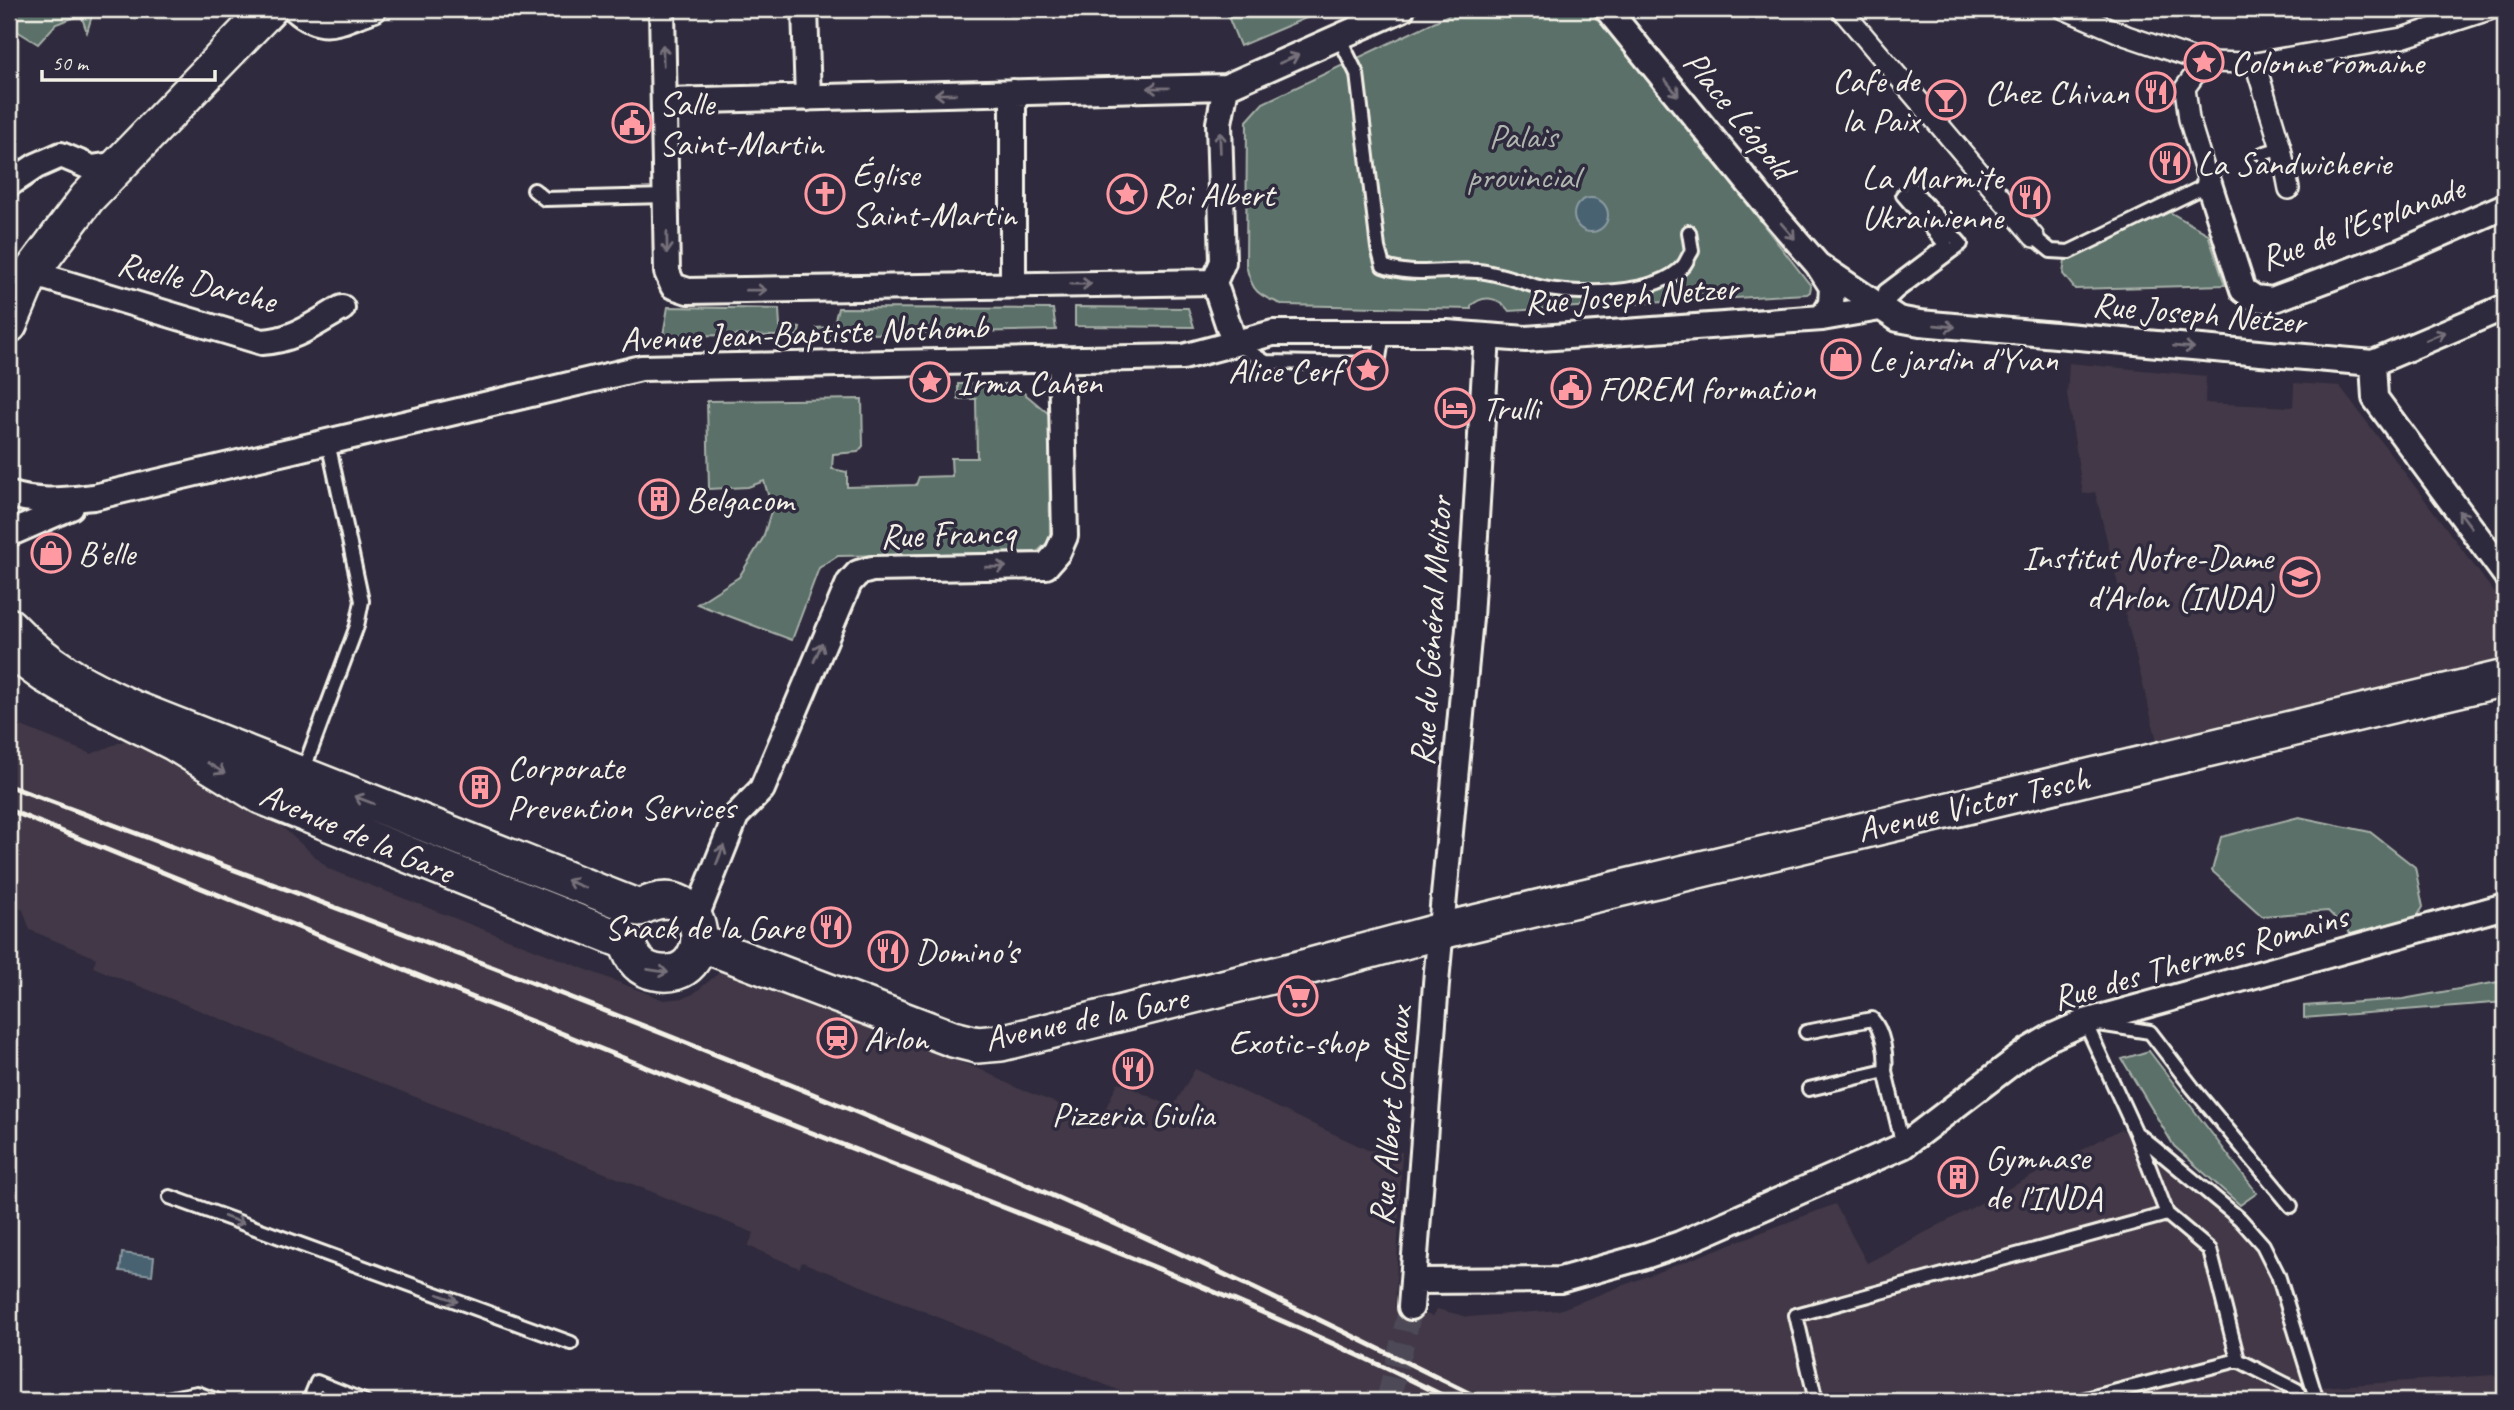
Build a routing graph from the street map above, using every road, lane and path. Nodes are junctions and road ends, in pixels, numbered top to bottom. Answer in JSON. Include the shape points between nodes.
{"nodes":[{"id":1,"x":269,"y":9,"type":"edge"},
{"id":2,"x":295,"y":9,"type":"edge"},
{"id":3,"x":374,"y":9,"type":"edge"},
{"id":4,"x":662,"y":9,"type":"edge"},
{"id":5,"x":805,"y":9,"type":"edge"},
{"id":6,"x":1402,"y":9,"type":"edge"},
{"id":7,"x":1607,"y":9,"type":"edge"},
{"id":8,"x":2064,"y":9,"type":"edge"},
{"id":9,"x":2492,"y":9,"type":"edge"},
{"id":10,"x":1844,"y":10,"type":"edge"},
{"id":11,"x":1339,"y":37,"type":"junction"},
{"id":12,"x":2204,"y":62,"type":"junction"},
{"id":13,"x":2255,"y":63,"type":"junction"},
{"id":14,"x":1226,"y":87,"type":"junction"},
{"id":15,"x":1013,"y":92,"type":"junction"},
{"id":16,"x":808,"y":97,"type":"junction"},
{"id":17,"x":665,"y":101,"type":"junction"},
{"id":18,"x":118,"y":164,"type":"junction"},
{"id":19,"x":9,"y":184,"type":"edge"},
{"id":20,"x":2209,"y":184,"type":"junction"},
{"id":21,"x":2289,"y":189,"type":"dead end"},
{"id":22,"x":534,"y":190,"type":"dead end"},
{"id":23,"x":1908,"y":192,"type":"dead end"},
{"id":24,"x":666,"y":196,"type":"junction"},
{"id":25,"x":2505,"y":206,"type":"edge"},
{"id":26,"x":1689,"y":232,"type":"dead end"},
{"id":27,"x":2034,"y":236,"type":"joint"},
{"id":28,"x":1818,"y":265,"type":"junction"},
{"id":29,"x":31,"y":274,"type":"junction"},
{"id":30,"x":1214,"y":282,"type":"junction"},
{"id":31,"x":1013,"y":285,"type":"junction"},
{"id":32,"x":2505,"y":307,"type":"edge"},
{"id":33,"x":342,"y":308,"type":"dead end"},
{"id":34,"x":1880,"y":308,"type":"junction"},
{"id":35,"x":1822,"y":318,"type":"junction"},
{"id":36,"x":9,"y":325,"type":"edge"},
{"id":37,"x":1487,"y":336,"type":"junction"},
{"id":38,"x":1234,"y":342,"type":"junction"},
{"id":39,"x":1061,"y":359,"type":"junction"},
{"id":40,"x":2373,"y":363,"type":"junction"},
{"id":41,"x":328,"y":442,"type":"junction"},
{"id":42,"x":9,"y":494,"type":"edge"},
{"id":43,"x":94,"y":497,"type":"junction"},
{"id":44,"x":9,"y":534,"type":"edge"},
{"id":45,"x":2505,"y":574,"type":"edge"},
{"id":46,"x":9,"y":626,"type":"edge"},
{"id":47,"x":9,"y":649,"type":"edge"},
{"id":48,"x":2505,"y":678,"type":"edge"},
{"id":49,"x":301,"y":775,"type":"junction"},
{"id":50,"x":2505,"y":906,"type":"edge"},
{"id":51,"x":697,"y":931,"type":"junction"},
{"id":52,"x":1441,"y":931,"type":"junction"},
{"id":53,"x":2085,"y":1021,"type":"junction"},
{"id":54,"x":1806,"y":1032,"type":"dead end"},
{"id":55,"x":1885,"y":1071,"type":"junction"},
{"id":56,"x":1809,"y":1089,"type":"dead end"},
{"id":57,"x":2136,"y":1133,"type":"junction"},
{"id":58,"x":1903,"y":1146,"type":"junction"},
{"id":59,"x":170,"y":1197,"type":"dead end"},
{"id":60,"x":2291,"y":1206,"type":"dead end"},
{"id":61,"x":2167,"y":1214,"type":"junction"},
{"id":62,"x":1413,"y":1281,"type":"junction"},
{"id":63,"x":1411,"y":1307,"type":"tunnel mouth"},
{"id":64,"x":570,"y":1343,"type":"dead end"},
{"id":65,"x":2238,"y":1360,"type":"junction"},
{"id":66,"x":156,"y":1401,"type":"edge"},
{"id":67,"x":218,"y":1401,"type":"edge"},
{"id":68,"x":309,"y":1401,"type":"edge"},
{"id":69,"x":364,"y":1401,"type":"edge"},
{"id":70,"x":1816,"y":1401,"type":"edge"},
{"id":71,"x":2078,"y":1401,"type":"edge"},
{"id":72,"x":2301,"y":1401,"type":"edge"},
{"id":73,"x":2317,"y":1401,"type":"edge"}],
"edges":[{"from":1,"to":18,"type":"main road"},
{"from":2,"to":3,"type":"street","via":[[309,21],[332,24]]},
{"from":17,"to":4,"type":"street","one_way":true},
{"from":5,"to":16,"type":"street"},
{"from":6,"to":11,"type":"street"},
{"from":7,"to":28,"type":"street","name":"Place Léopold","one_way":true},
{"from":8,"to":12,"type":"street"},
{"from":9,"to":13,"type":"street","via":[[2402,38]]},
{"from":10,"to":27,"type":"street"},
{"from":14,"to":11,"type":"street","one_way":true},
{"from":11,"to":26,"type":"lane","via":[[1357,74],[1383,266],[1433,273],[1475,271],[1570,291],[1642,288],[1683,267],[1692,251]]},
{"from":12,"to":13,"type":"street"},
{"from":12,"to":20,"type":"street","via":[[2185,88],[2189,119]]},
{"from":13,"to":21,"type":"street","via":[[2271,151]]},
{"from":14,"to":15,"type":"street","one_way":true},
{"from":30,"to":14,"type":"street","one_way":true,"via":[[1223,262],[1219,123]]},
{"from":15,"to":16,"type":"street","one_way":true},
{"from":15,"to":31,"type":"street"},
{"from":16,"to":17,"type":"street"},
{"from":17,"to":24,"type":"street"},
{"from":18,"to":19,"type":"street","via":[[92,168],[61,155]]},
{"from":18,"to":29,"type":"main road","via":[[79,207]]},
{"from":20,"to":25,"type":"street","name":"Rue de l'Esplanade","via":[[2244,298],[2255,299],[2273,300]]},
{"from":20,"to":27,"type":"lane","via":[[2069,252],[2051,251]]},
{"from":22,"to":24,"type":"lane","via":[[545,199]]},
{"from":23,"to":34,"type":"lane","via":[[1946,245],[1885,290]]},
{"from":24,"to":31,"type":"street","one_way":true,"via":[[667,272],[673,286],[688,291]]},
{"from":28,"to":34,"type":"street","name":"Rue Joseph Netzer"},
{"from":28,"to":35,"type":"street","via":[[1832,287],[1831,304]]},
{"from":29,"to":33,"type":"street","name":"Ruelle Darche","via":[[262,342],[293,337]]},
{"from":29,"to":36,"type":"main road"},
{"from":31,"to":30,"type":"street","one_way":true},
{"from":30,"to":38,"type":"street"},
{"from":40,"to":32,"type":"street","name":"Rue Joseph Netzer","one_way":true},
{"from":34,"to":35,"type":"street","name":"Rue Joseph Netzer"},
{"from":34,"to":40,"type":"street","name":"Rue Joseph Netzer","one_way":true,"via":[[1898,320],[1920,323]]},
{"from":35,"to":37,"type":"street","name":"Rue Joseph Netzer","via":[[1527,339]]},
{"from":37,"to":38,"type":"street","name":"Avenue Jean-Baptiste Nothomb","via":[[1273,333]]},
{"from":37,"to":52,"type":"street","name":"Rue du Général Molitor","via":[[1469,618]]},
{"from":38,"to":39,"type":"street","name":"Avenue Jean-Baptiste Nothomb","via":[[1183,357]]},
{"from":39,"to":41,"type":"street","name":"Avenue Jean-Baptiste Nothomb","via":[[640,368]]},
{"from":51,"to":39,"type":"street","name":"Rue Francq","one_way":true,"via":[[730,828],[762,789],[820,646],[858,573],[1045,566],[1059,552],[1065,536]]},
{"from":45,"to":40,"type":"street","one_way":true,"via":[[2375,398]]},
{"from":41,"to":43,"type":"street","name":"Avenue Jean-Baptiste Nothomb"},
{"from":41,"to":49,"type":"lane","via":[[362,601],[357,626]]},
{"from":42,"to":43,"type":"street","name":"Avenue Jean-Baptiste Nothomb","via":[[48,502]]},
{"from":43,"to":44,"type":"street","name":"Avenue Jean-Baptiste Nothomb"},
{"from":46,"to":49,"type":"main road","name":"Avenue de la Gare","via":[[29,648],[82,685]]},
{"from":47,"to":51,"type":"main road","name":"Avenue de la Gare","one_way":true,"via":[[79,695],[173,742],[261,796],[627,942],[636,962],[645,969],[666,973],[687,965],[694,957]]},
{"from":48,"to":52,"type":"main road","name":"Avenue Victor Tesch"},
{"from":51,"to":49,"type":"main road","name":"Avenue de la Gare","one_way":true,"via":[[689,911],[670,901],[639,908]]},
{"from":50,"to":53,"type":"street","name":"Rue des Thermes Romains"},
{"from":51,"to":52,"type":"main road","name":"Avenue de la Gare","via":[[977,1045],[1045,1033]]},
{"from":52,"to":62,"type":"street","name":"Rue Albert Goffaux"},
{"from":53,"to":57,"type":"lane"},
{"from":53,"to":58,"type":"street","name":"Rue des Thermes Romains","via":[[2029,1050]]},
{"from":53,"to":60,"type":"lane","via":[[2155,1031],[2193,1088]]},
{"from":54,"to":55,"type":"lane","via":[[1872,1019],[1886,1058]]},
{"from":55,"to":56,"type":"lane"},
{"from":55,"to":58,"type":"lane"},
{"from":57,"to":61,"type":"lane"},
{"from":57,"to":73,"type":"lane","via":[[2240,1219],[2263,1245],[2278,1275]]},
{"from":58,"to":62,"type":"street","name":"Rue des Thermes Romains","via":[[1680,1244],[1581,1275],[1560,1280]]},
{"from":59,"to":64,"type":"lane","one_way":true},
{"from":61,"to":65,"type":"lane","via":[[2210,1250]]},
{"from":61,"to":70,"type":"lane","via":[[1796,1315]]},
{"from":62,"to":63,"type":"street","name":"Rue Albert Goffaux"},
{"from":65,"to":71,"type":"lane"},
{"from":65,"to":72,"type":"lane","via":[[2297,1390]]},
{"from":66,"to":67,"type":"lane","via":[[197,1393]]},
{"from":68,"to":69,"type":"lane","via":[[317,1382]]}]}
